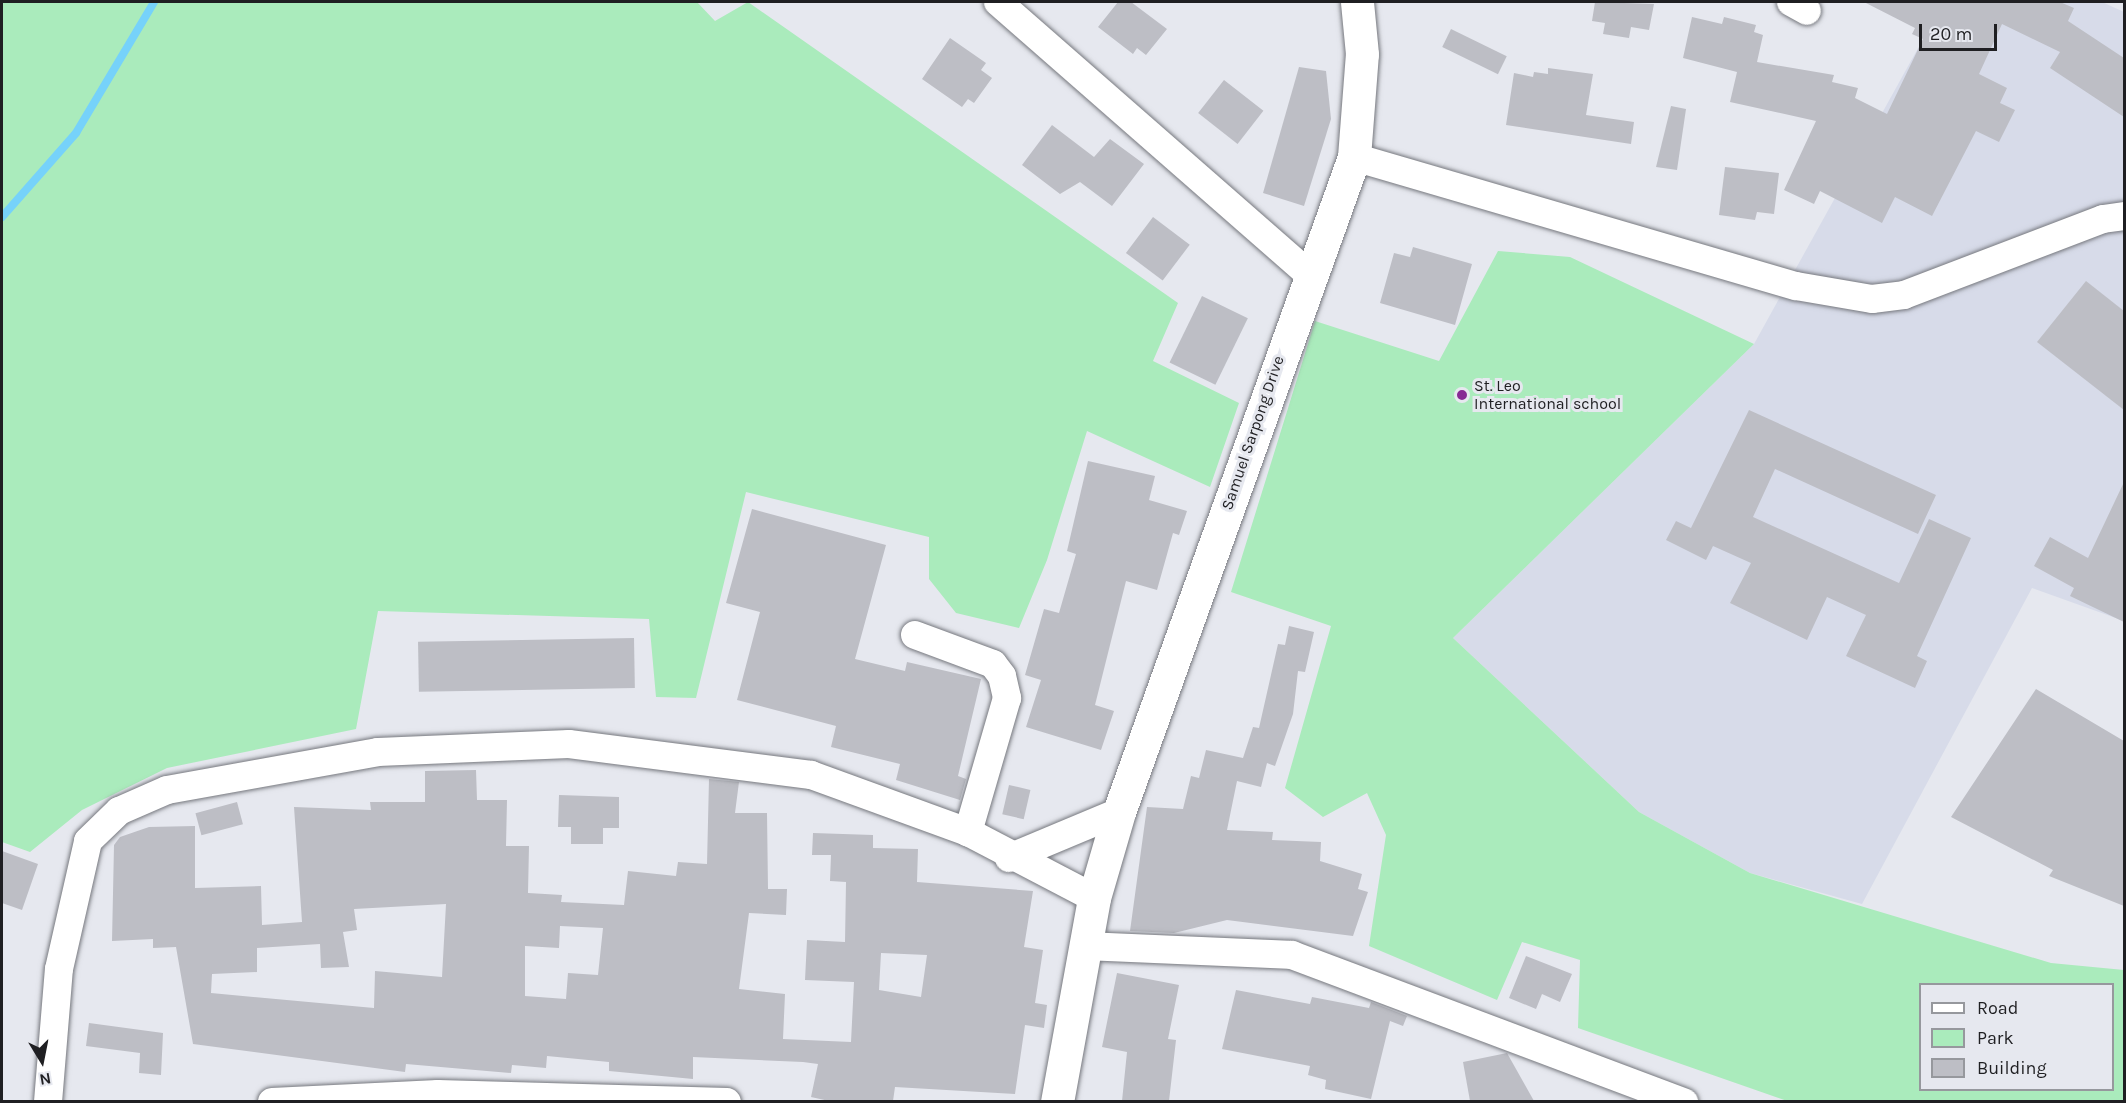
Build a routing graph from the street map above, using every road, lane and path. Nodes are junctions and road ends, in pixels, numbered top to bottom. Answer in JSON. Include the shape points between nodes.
{"nodes":[{"id":1,"x":998,"y":2,"type":"edge"},
{"id":2,"x":1357,"y":2,"type":"edge"},
{"id":3,"x":1354,"y":157,"type":"junction"},
{"id":4,"x":2124,"y":216,"type":"edge"},
{"id":5,"x":1309,"y":274,"type":"junction"},
{"id":6,"x":915,"y":635,"type":"dead end"},
{"id":7,"x":1119,"y":812,"type":"junction"},
{"id":8,"x":968,"y":832,"type":"junction"},
{"id":9,"x":1009,"y":858,"type":"junction"},
{"id":10,"x":1094,"y":898,"type":"junction"},
{"id":11,"x":1087,"y":946,"type":"junction"},
{"id":12,"x":48,"y":1101,"type":"edge"},
{"id":13,"x":272,"y":1101,"type":"edge"},
{"id":14,"x":727,"y":1101,"type":"edge"},
{"id":15,"x":1057,"y":1101,"type":"edge"},
{"id":16,"x":1684,"y":1101,"type":"edge"}],
"edges":[{"from":1,"to":5,"type":"street"},
{"from":2,"to":3,"type":"street","name":"Samuel Sarpong Drive","via":[[1362,54]]},
{"from":3,"to":4,"type":"street","via":[[1796,286],[1872,300],[1904,295],[2103,219]]},
{"from":3,"to":5,"type":"street","name":"Samuel Sarpong Drive"},
{"from":5,"to":7,"type":"street","name":"Samuel Sarpong Drive"},
{"from":6,"to":8,"type":"street","via":[[993,664],[1002,676],[1007,698]]},
{"from":7,"to":9,"type":"street"},
{"from":7,"to":10,"type":"street","name":"Samuel Sarpong Drive"},
{"from":8,"to":9,"type":"street"},
{"from":8,"to":12,"type":"street","via":[[811,775],[569,744],[378,752],[167,790],[119,811],[88,842],[59,969]]},
{"from":9,"to":10,"type":"street"},
{"from":10,"to":11,"type":"street","name":"Samuel Sarpong Drive"},
{"from":11,"to":15,"type":"street","name":"Samuel Sarpong Drive"},
{"from":11,"to":16,"type":"street","via":[[1301,957]]},
{"from":13,"to":14,"type":"street","via":[[438,1094]]}]}
